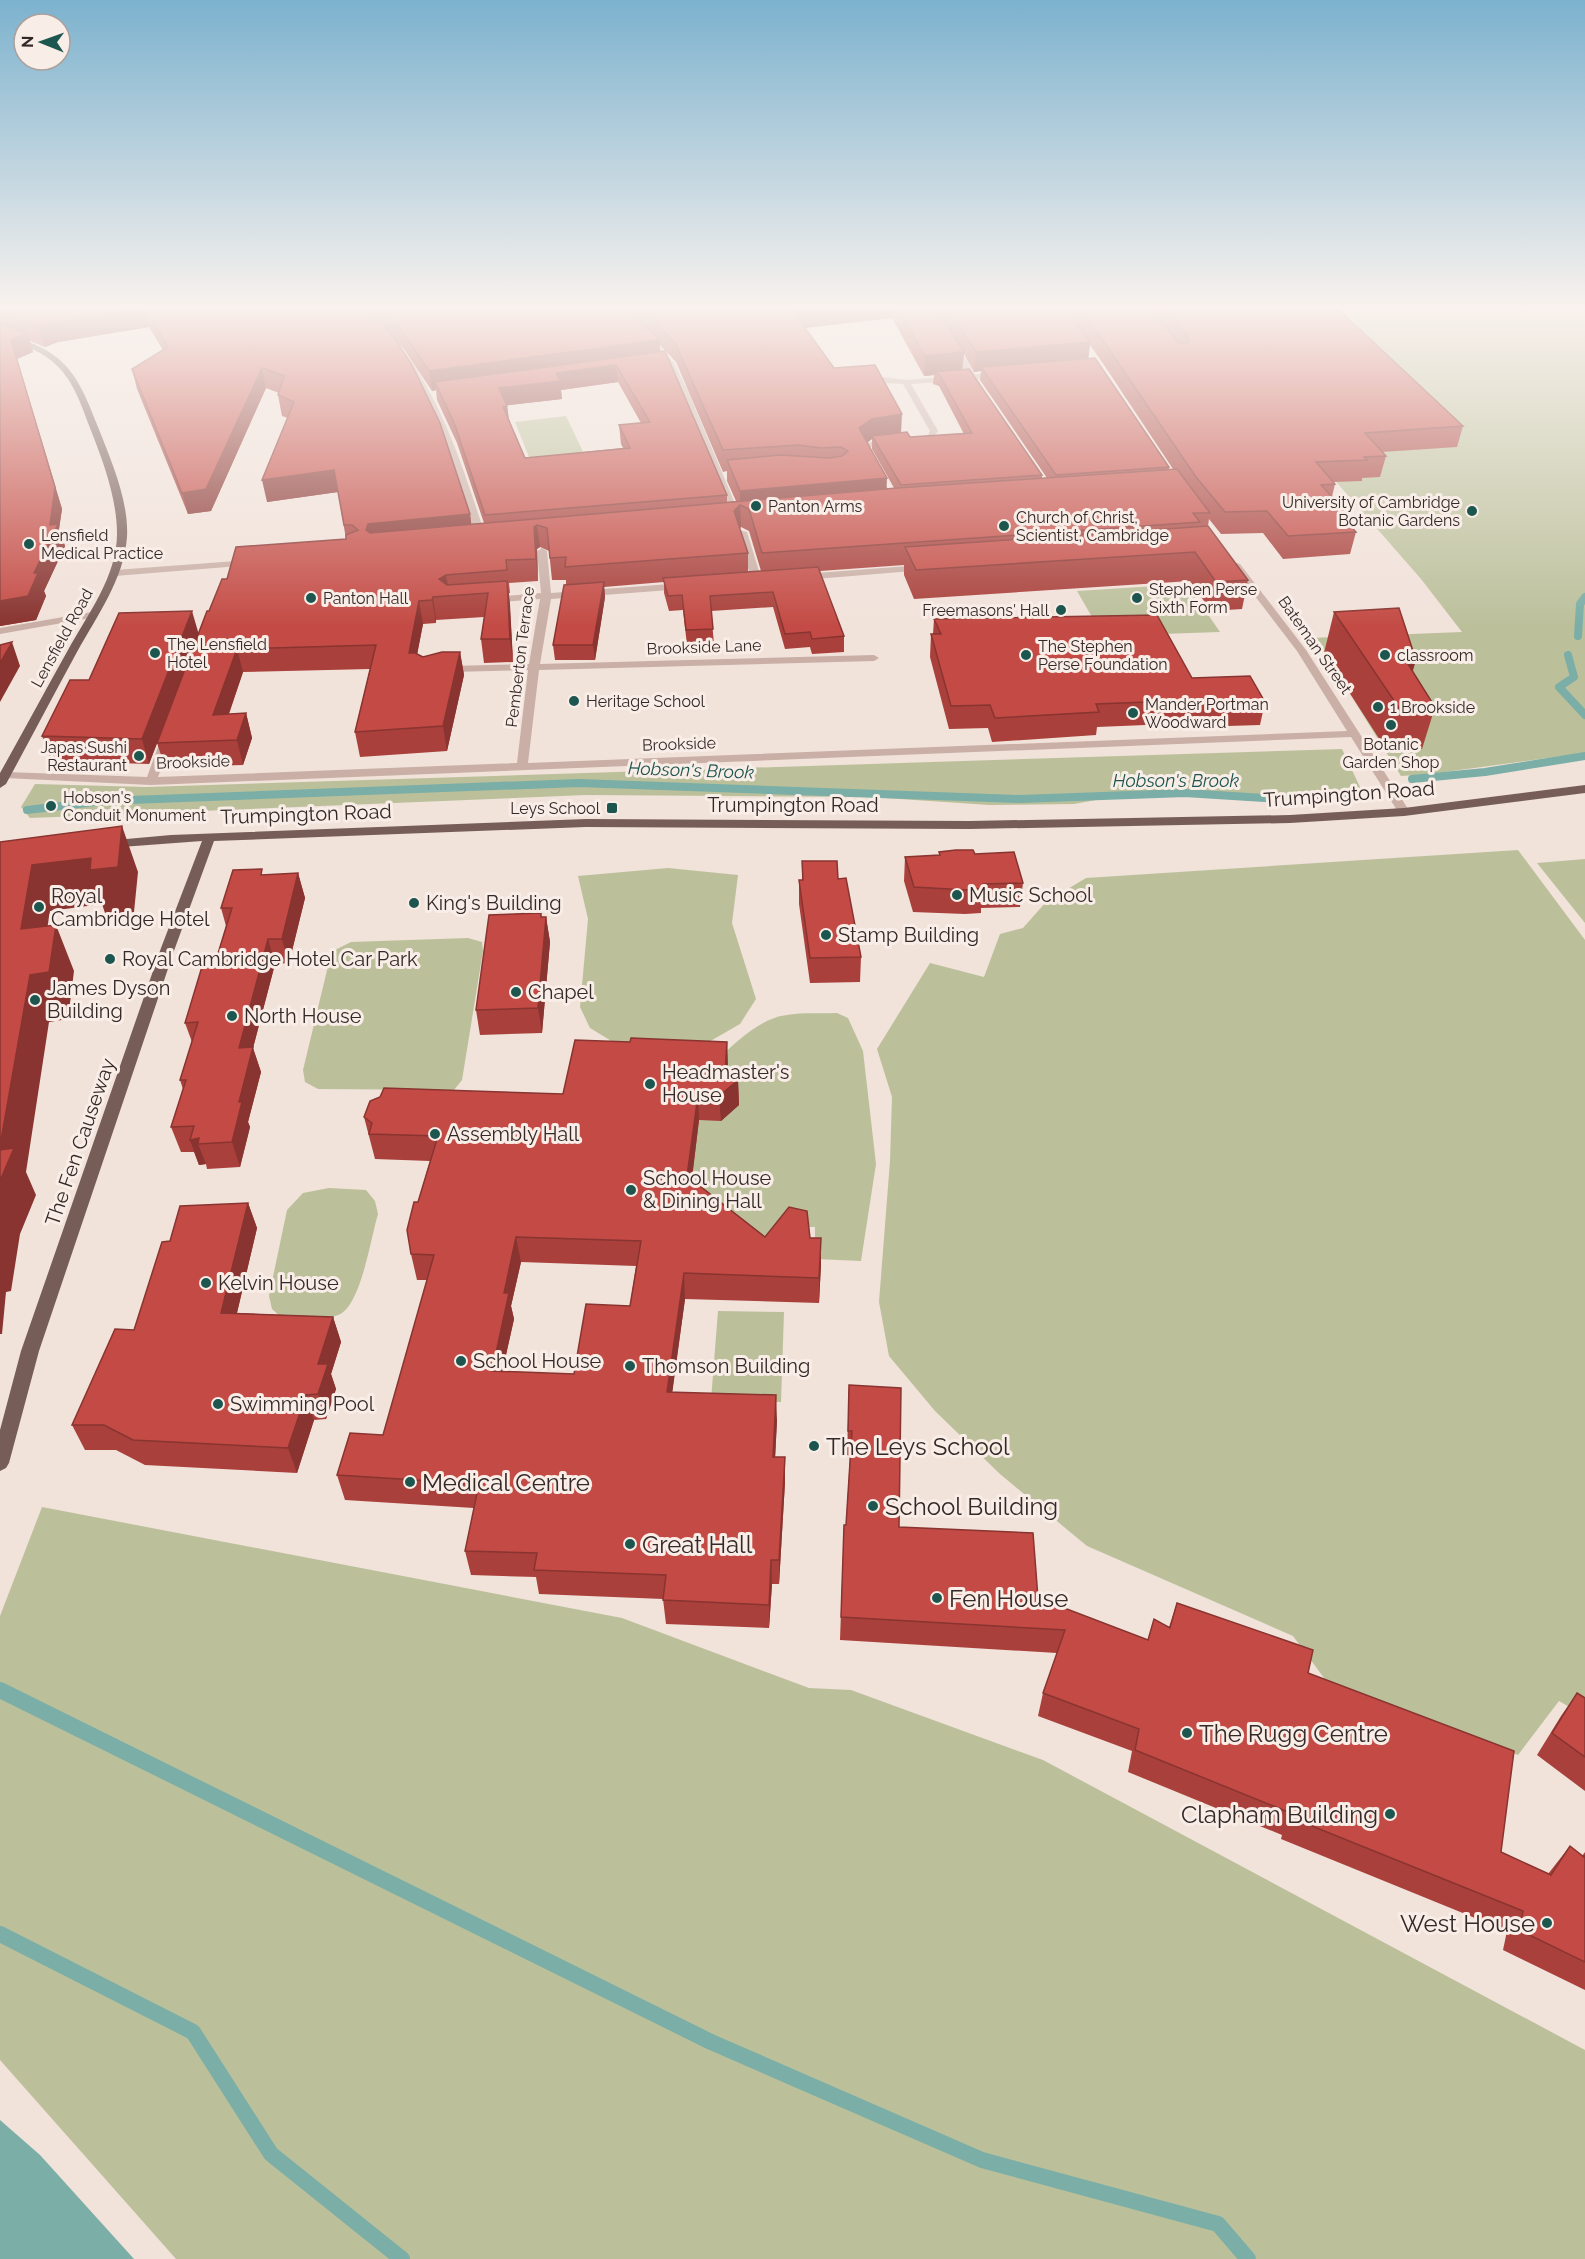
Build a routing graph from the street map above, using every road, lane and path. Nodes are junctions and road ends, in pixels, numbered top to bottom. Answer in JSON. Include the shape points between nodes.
{"nodes":[{"id":1,"x":88,"y":414,"type":"edge"},
{"id":2,"x":437,"y":414,"type":"edge"},
{"id":3,"x":693,"y":414,"type":"edge"},
{"id":4,"x":925,"y":414,"type":"edge"},
{"id":5,"x":876,"y":470,"type":"edge"},
{"id":6,"x":718,"y":477,"type":"junction"},
{"id":7,"x":729,"y":477,"type":"edge"},
{"id":8,"x":747,"y":517,"type":"edge"},
{"id":9,"x":736,"y":518,"type":"junction"},
{"id":10,"x":724,"y":519,"type":"edge"},
{"id":11,"x":742,"y":532,"type":"edge"},
{"id":12,"x":494,"y":539,"type":"edge"},
{"id":13,"x":482,"y":541,"type":"junction"},
{"id":14,"x":470,"y":542,"type":"edge"},
{"id":15,"x":542,"y":551,"type":"edge"},
{"id":16,"x":1230,"y":557,"type":"edge"},
{"id":17,"x":265,"y":561,"type":"edge"},
{"id":18,"x":931,"y":567,"type":"edge"},
{"id":19,"x":115,"y":573,"type":"junction"},
{"id":20,"x":796,"y":578,"type":"edge"},
{"id":21,"x":746,"y":582,"type":"edge"},
{"id":22,"x":699,"y":585,"type":"edge"},
{"id":23,"x":546,"y":596,"type":"junction"},
{"id":24,"x":482,"y":601,"type":"edge"},
{"id":25,"x":92,"y":615,"type":"junction"},
{"id":26,"x":0,"y":631,"type":"edge"},
{"id":27,"x":874,"y":658,"type":"dead end"},
{"id":28,"x":534,"y":667,"type":"junction"},
{"id":29,"x":434,"y":674,"type":"edge"},
{"id":30,"x":172,"y":726,"type":"edge"},
{"id":31,"x":1354,"y":734,"type":"junction"},
{"id":32,"x":522,"y":767,"type":"junction"},
{"id":33,"x":2,"y":779,"type":"edge"},
{"id":34,"x":151,"y":781,"type":"junction"},
{"id":35,"x":1585,"y":789,"type":"edge"},
{"id":36,"x":1404,"y":812,"type":"junction"},
{"id":37,"x":209,"y":838,"type":"junction"},
{"id":38,"x":92,"y":845,"type":"edge"},
{"id":39,"x":0,"y":1463,"type":"edge"}],
"edges":[{"from":1,"to":19,"type":"main road","name":"Lensfield Road","via":[[102,447],[119,512],[121,548]]},
{"from":2,"to":13,"type":"street"},
{"from":3,"to":6,"type":"street"},
{"from":4,"to":5,"type":"street","via":[[934,431],[932,437],[867,445],[865,449]]},
{"from":6,"to":7,"type":"street"},
{"from":6,"to":9,"type":"street"},
{"from":8,"to":9,"type":"street"},
{"from":9,"to":10,"type":"street"},
{"from":11,"to":21,"type":"street","via":[[762,580]]},
{"from":12,"to":13,"type":"street"},
{"from":13,"to":14,"type":"street"},
{"from":15,"to":23,"type":"street","name":"Pemberton Terrace"},
{"from":16,"to":31,"type":"street","name":"Bateman Street","via":[[1301,650]]},
{"from":17,"to":19,"type":"street","via":[[231,570]]},
{"from":18,"to":20,"type":"street"},
{"from":19,"to":25,"type":"main road","name":"Lensfield Road"},
{"from":22,"to":23,"type":"street"},
{"from":23,"to":24,"type":"street"},
{"from":23,"to":28,"type":"street","name":"Pemberton Terrace"},
{"from":25,"to":26,"type":"street"},
{"from":25,"to":33,"type":"main road","name":"Lensfield Road"},
{"from":27,"to":28,"type":"street","name":"Brookside Lane"},
{"from":28,"to":29,"type":"street","name":"Brookside Lane","via":[[451,669]]},
{"from":28,"to":32,"type":"street","name":"Pemberton Terrace"},
{"from":30,"to":34,"type":"street"},
{"from":31,"to":32,"type":"street","name":"Brookside"},
{"from":31,"to":36,"type":"street","name":"Bateman Street"},
{"from":32,"to":34,"type":"street","name":"Brookside"},
{"from":33,"to":34,"type":"street","name":"Brookside"},
{"from":35,"to":36,"type":"main road","name":"Trumpington Road"},
{"from":36,"to":37,"type":"main road","name":"Trumpington Road","via":[[1290,819],[981,825],[586,823]]},
{"from":37,"to":38,"type":"main road","name":"Trumpington Road"},
{"from":37,"to":39,"type":"main road","name":"The Fen Causeway","via":[[34,1341]]}]}
